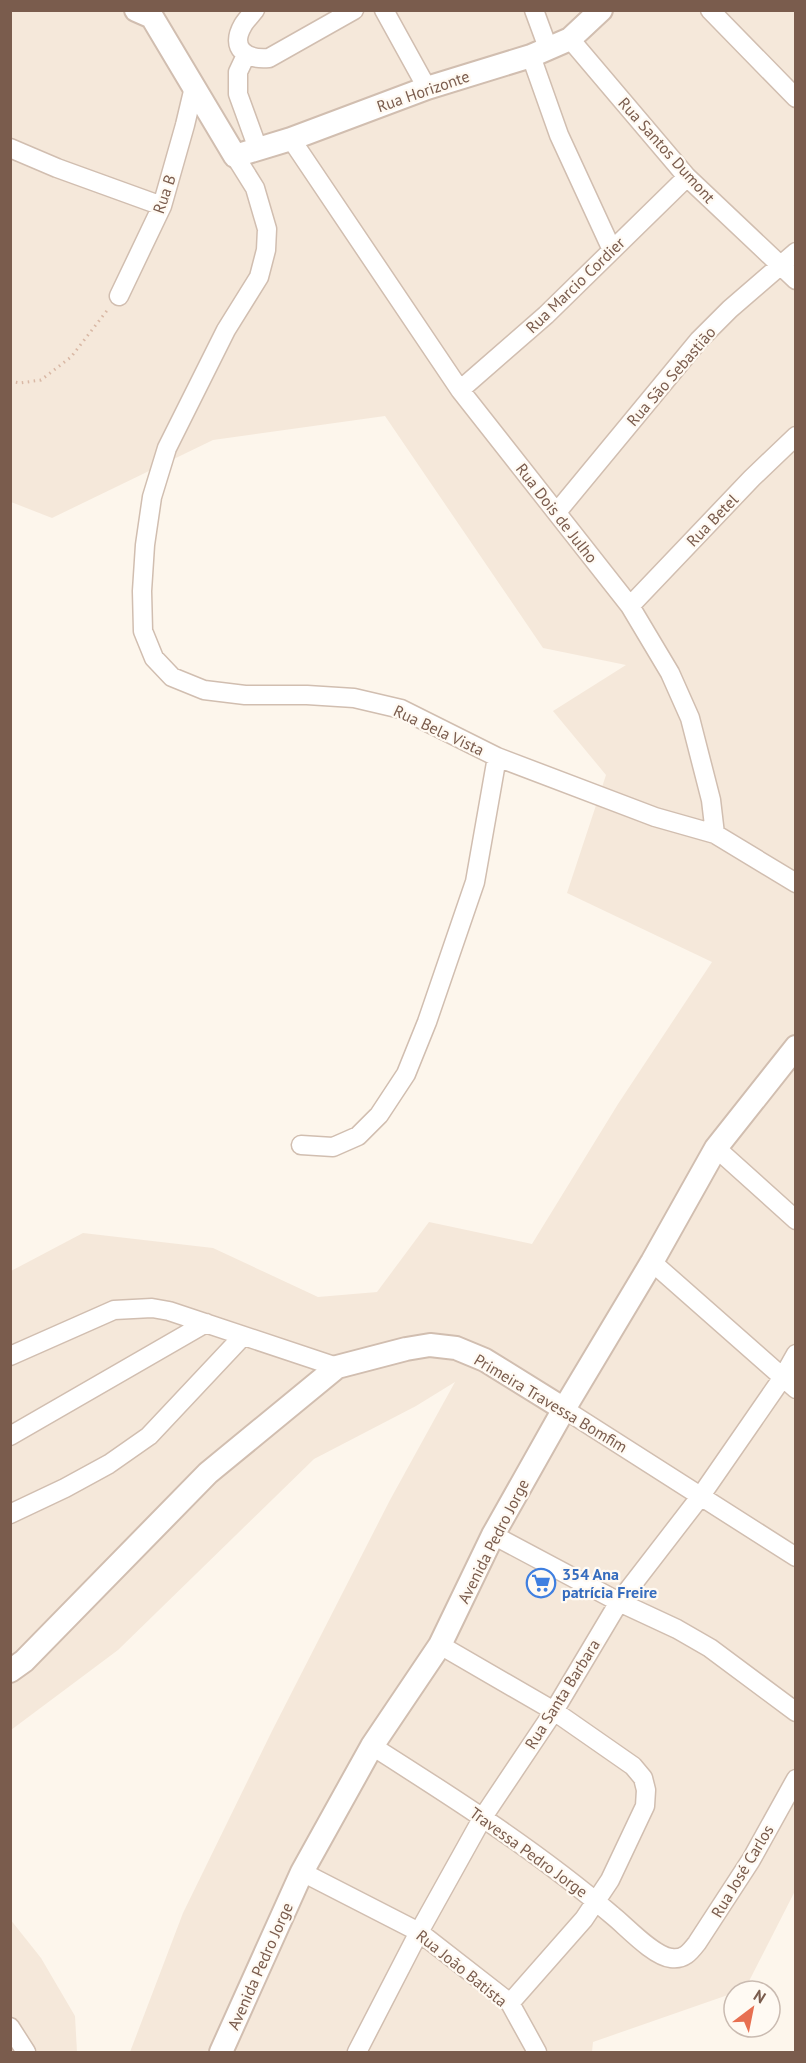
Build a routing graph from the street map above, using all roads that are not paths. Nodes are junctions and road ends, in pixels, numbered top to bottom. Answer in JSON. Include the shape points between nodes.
{"nodes":[{"id":1,"x":255,"y":10,"type":"edge"},
{"id":2,"x":354,"y":10,"type":"edge"},
{"id":3,"x":384,"y":10,"type":"edge"},
{"id":4,"x":534,"y":10,"type":"edge"},
{"id":5,"x":601,"y":10,"type":"edge"},
{"id":6,"x":710,"y":10,"type":"edge"},
{"id":7,"x":148,"y":13,"type":"edge"},
{"id":8,"x":570,"y":39,"type":"junction"},
{"id":9,"x":540,"y":52,"type":"junction"},
{"id":10,"x":246,"y":56,"type":"junction"},
{"id":11,"x":194,"y":87,"type":"junction"},
{"id":12,"x":427,"y":88,"type":"junction"},
{"id":13,"x":795,"y":98,"type":"edge"},
{"id":14,"x":291,"y":139,"type":"junction"},
{"id":15,"x":10,"y":148,"type":"edge"},
{"id":16,"x":258,"y":149,"type":"junction"},
{"id":17,"x":236,"y":156,"type":"junction"},
{"id":18,"x":687,"y":177,"type":"junction"},
{"id":19,"x":162,"y":206,"type":"junction"},
{"id":20,"x":612,"y":250,"type":"junction"},
{"id":21,"x":795,"y":252,"type":"edge"},
{"id":22,"x":781,"y":265,"type":"junction"},
{"id":23,"x":795,"y":280,"type":"edge"},
{"id":24,"x":119,"y":296,"type":"road end"},
{"id":25,"x":460,"y":390,"type":"junction"},
{"id":26,"x":795,"y":436,"type":"edge"},
{"id":27,"x":557,"y":512,"type":"junction"},
{"id":28,"x":630,"y":606,"type":"junction"},
{"id":29,"x":497,"y":757,"type":"junction"},
{"id":30,"x":716,"y":834,"type":"junction"},
{"id":31,"x":795,"y":883,"type":"edge"},
{"id":32,"x":795,"y":1047,"type":"edge"},
{"id":33,"x":301,"y":1145,"type":"dead end"},
{"id":34,"x":716,"y":1148,"type":"junction"},
{"id":35,"x":795,"y":1220,"type":"edge"},
{"id":36,"x":652,"y":1262,"type":"junction"},
{"id":37,"x":206,"y":1323,"type":"junction"},
{"id":38,"x":243,"y":1336,"type":"junction"},
{"id":39,"x":795,"y":1354,"type":"edge"},
{"id":40,"x":10,"y":1356,"type":"edge"},
{"id":41,"x":337,"y":1367,"type":"junction"},
{"id":42,"x":789,"y":1383,"type":"edge"},
{"id":43,"x":564,"y":1409,"type":"junction"},
{"id":44,"x":10,"y":1436,"type":"edge"},
{"id":45,"x":700,"y":1497,"type":"junction"},
{"id":46,"x":10,"y":1514,"type":"edge"},
{"id":47,"x":493,"y":1535,"type":"junction"},
{"id":48,"x":795,"y":1557,"type":"edge"},
{"id":49,"x":619,"y":1602,"type":"junction"},
{"id":50,"x":440,"y":1645,"type":"junction"},
{"id":51,"x":10,"y":1671,"type":"edge"},
{"id":52,"x":554,"y":1711,"type":"junction"},
{"id":53,"x":795,"y":1712,"type":"edge"},
{"id":54,"x":372,"y":1746,"type":"junction"},
{"id":55,"x":795,"y":1779,"type":"edge"},
{"id":56,"x":483,"y":1816,"type":"junction"},
{"id":57,"x":302,"y":1872,"type":"junction"},
{"id":58,"x":597,"y":1902,"type":"junction"},
{"id":59,"x":419,"y":1932,"type":"junction"},
{"id":60,"x":682,"y":1958,"type":"joint"},
{"id":61,"x":510,"y":2003,"type":"junction"},
{"id":62,"x":10,"y":2027,"type":"edge"},
{"id":63,"x":19,"y":2046,"type":"edge"},
{"id":64,"x":221,"y":2052,"type":"edge"},
{"id":65,"x":357,"y":2052,"type":"edge"},
{"id":66,"x":537,"y":2052,"type":"edge"}],
"edges":[{"from":1,"to":10,"type":"street","via":[[238,38]]},
{"from":2,"to":10,"type":"street","via":[[269,58]]},
{"from":3,"to":12,"type":"street"},
{"from":4,"to":9,"type":"street"},
{"from":5,"to":8,"type":"street","name":"Rua Horizonte"},
{"from":6,"to":13,"type":"street"},
{"from":7,"to":11,"type":"street"},
{"from":8,"to":9,"type":"street","name":"Rua Horizonte"},
{"from":8,"to":18,"type":"street","name":"Rua Santos Dumont"},
{"from":9,"to":12,"type":"street","name":"Rua Horizonte"},
{"from":9,"to":20,"type":"street","via":[[559,135]]},
{"from":10,"to":16,"type":"street","via":[[238,72],[238,93]]},
{"from":11,"to":17,"type":"street"},
{"from":11,"to":19,"type":"street","name":"Rua B"},
{"from":12,"to":14,"type":"street","name":"Rua Horizonte"},
{"from":14,"to":16,"type":"street","name":"Rua Horizonte"},
{"from":14,"to":25,"type":"street","name":"Rua Dois de Julho"},
{"from":15,"to":19,"type":"street"},
{"from":16,"to":17,"type":"street","name":"Rua Horizonte"},
{"from":17,"to":29,"type":"street","name":"Rua Bela Vista","via":[[255,188],[267,228],[266,250],[259,277],[226,330],[167,448],[152,497],[142,591],[143,631],[154,658],[172,677],[204,690],[354,698],[401,709]]},
{"from":18,"to":20,"type":"street","name":"Rua Marcio Cordier"},
{"from":18,"to":22,"type":"street","name":"Rua Santos Dumont"},
{"from":19,"to":24,"type":"street","name":"Rua B"},
{"from":20,"to":25,"type":"street","name":"Rua Marcio Cordier","via":[[546,315]]},
{"from":21,"to":22,"type":"street","name":"Rua São Sebastião"},
{"from":22,"to":23,"type":"street","name":"Rua Santos Dumont"},
{"from":22,"to":27,"type":"street","name":"Rua São Sebastião","via":[[699,340]]},
{"from":25,"to":27,"type":"street","name":"Rua Dois de Julho"},
{"from":26,"to":28,"type":"street","name":"Rua Betel"},
{"from":27,"to":28,"type":"street","name":"Rua Dois de Julho"},
{"from":28,"to":30,"type":"street","name":"Rua Dois de Julho","via":[[670,673],[690,718]]},
{"from":29,"to":30,"type":"street","name":"Rua Bela Vista","via":[[655,818]]},
{"from":29,"to":33,"type":"street","via":[[475,882],[406,1074],[379,1115],[358,1136],[333,1147]]},
{"from":30,"to":31,"type":"street"},
{"from":32,"to":34,"type":"street","name":"Avenida Pedro Jorge"},
{"from":34,"to":35,"type":"street"},
{"from":34,"to":36,"type":"street","name":"Avenida Pedro Jorge"},
{"from":36,"to":42,"type":"street"},
{"from":36,"to":43,"type":"street","name":"Avenida Pedro Jorge"},
{"from":37,"to":38,"type":"street"},
{"from":37,"to":40,"type":"street","via":[[152,1308],[114,1310]]},
{"from":37,"to":44,"type":"street"},
{"from":38,"to":41,"type":"street"},
{"from":38,"to":46,"type":"street","via":[[149,1436],[109,1464]]},
{"from":39,"to":42,"type":"street","name":"Rua Santa Barbara"},
{"from":41,"to":43,"type":"street","name":"Primeira Travessa Bomfim","via":[[414,1347],[456,1348],[484,1360]]},
{"from":41,"to":51,"type":"street","via":[[208,1473]]},
{"from":42,"to":45,"type":"street","name":"Rua Santa Barbara"},
{"from":43,"to":45,"type":"street","name":"Primeira Travessa Bomfim"},
{"from":43,"to":47,"type":"street","name":"Avenida Pedro Jorge"},
{"from":45,"to":48,"type":"street","name":"Primeira Travessa Bomfim"},
{"from":45,"to":49,"type":"street","name":"Rua Santa Barbara"},
{"from":47,"to":49,"type":"street"},
{"from":47,"to":50,"type":"street","name":"Avenida Pedro Jorge"},
{"from":49,"to":52,"type":"street","name":"Rua Santa Barbara"},
{"from":49,"to":53,"type":"street","via":[[710,1647]]},
{"from":50,"to":52,"type":"street"},
{"from":50,"to":54,"type":"street","name":"Avenida Pedro Jorge"},
{"from":52,"to":56,"type":"street","name":"Rua Santa Barbara"},
{"from":52,"to":58,"type":"street","via":[[633,1766],[643,1778],[646,1790],[645,1806]]},
{"from":54,"to":56,"type":"street","name":"Travessa Pedro Jorge"},
{"from":54,"to":57,"type":"street","name":"Avenida Pedro Jorge"},
{"from":55,"to":60,"type":"street","name":"Rua José Carlos","via":[[745,1869],[697,1944]]},
{"from":56,"to":58,"type":"street","name":"Travessa Pedro Jorge"},
{"from":56,"to":59,"type":"street","name":"Rua Santa Barbara"},
{"from":57,"to":59,"type":"street","name":"Rua João Batista"},
{"from":57,"to":64,"type":"street","name":"Avenida Pedro Jorge"},
{"from":58,"to":60,"type":"street","name":"Travessa Pedro Jorge","via":[[656,1951],[670,1958]]},
{"from":58,"to":61,"type":"street"},
{"from":59,"to":61,"type":"street","name":"Rua João Batista"},
{"from":59,"to":65,"type":"street","name":"Rua Santa Barbara"},
{"from":61,"to":66,"type":"street","name":"Rua João Batista"},
{"from":62,"to":63,"type":"street"}]}
